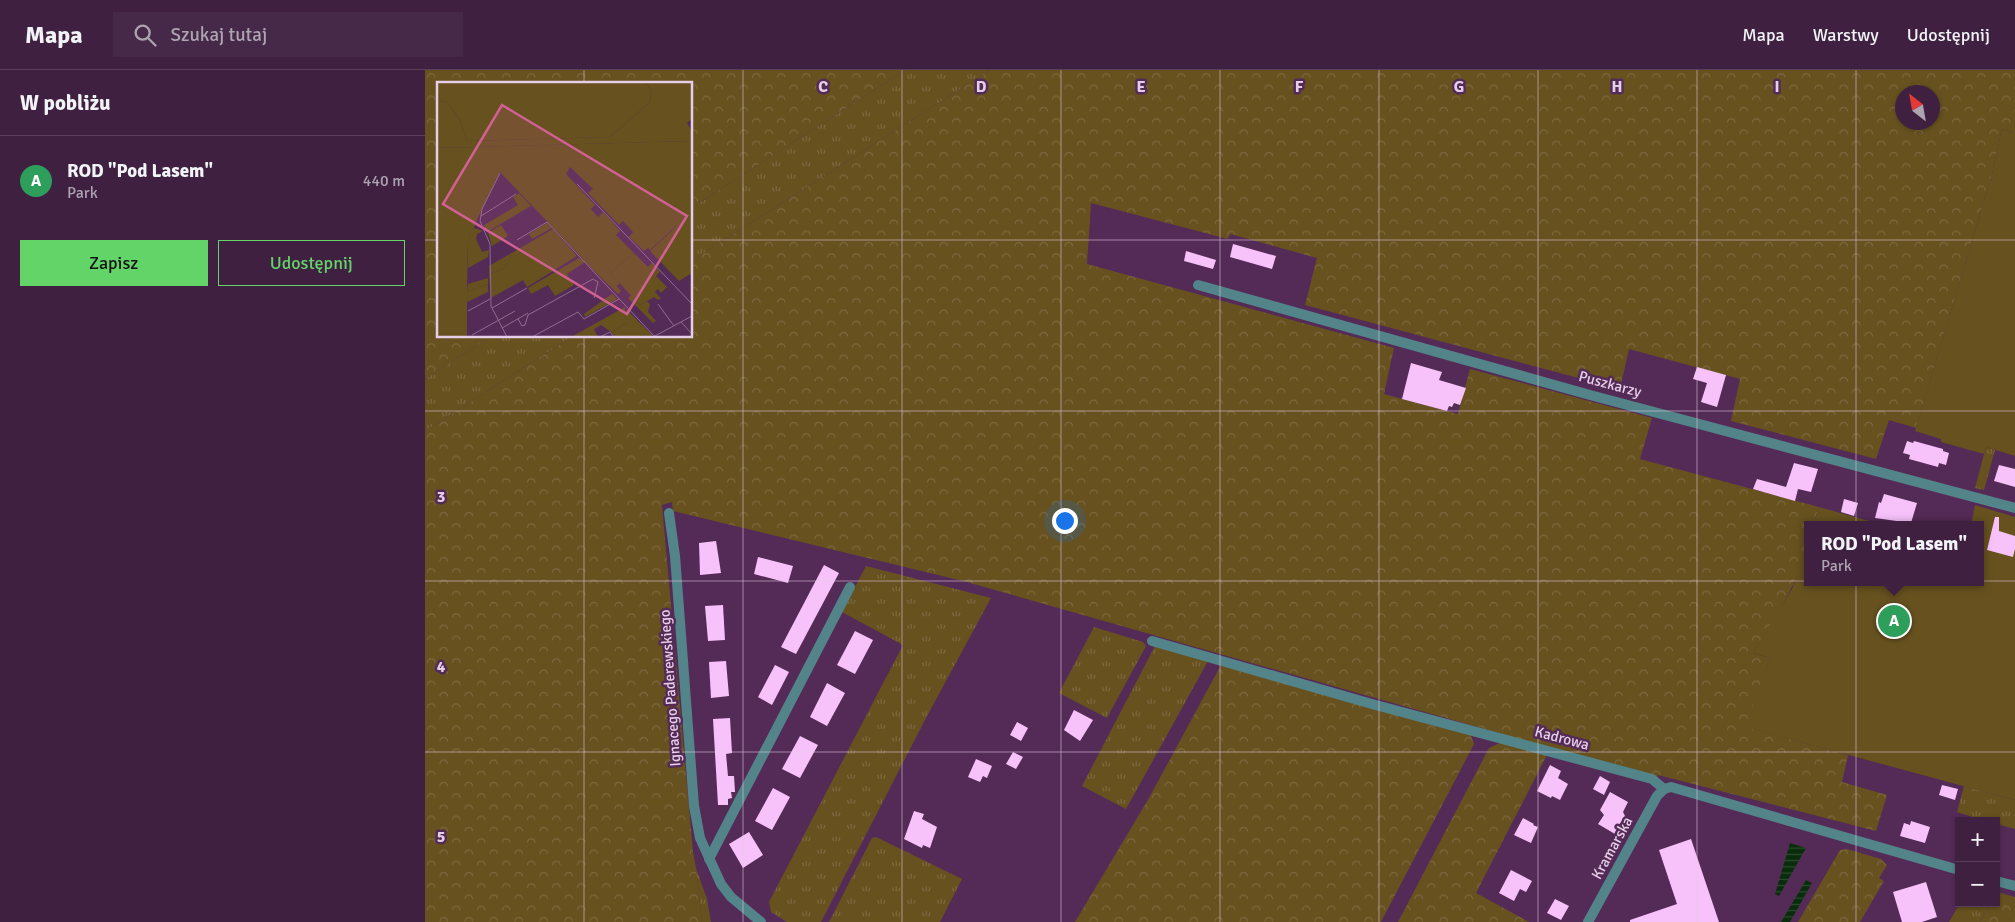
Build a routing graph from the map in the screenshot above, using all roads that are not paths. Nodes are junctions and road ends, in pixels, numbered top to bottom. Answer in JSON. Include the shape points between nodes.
{"nodes":[{"id":1,"x":1198,"y":285,"type":"dead end"},
{"id":2,"x":2015,"y":508,"type":"edge"},
{"id":3,"x":669,"y":513,"type":"dead end"},
{"id":4,"x":850,"y":587,"type":"dead end"},
{"id":5,"x":1152,"y":641,"type":"dead end"},
{"id":6,"x":1664,"y":789,"type":"junction"},
{"id":7,"x":709,"y":859,"type":"junction"},
{"id":8,"x":1955,"y":869,"type":"edge"},
{"id":9,"x":2000,"y":882,"type":"edge"},
{"id":10,"x":2015,"y":886,"type":"edge"},
{"id":11,"x":761,"y":922,"type":"edge"},
{"id":12,"x":1588,"y":922,"type":"edge"}],
"edges":[{"from":1,"to":2,"type":"street","name":"Puszkarzy","via":[[1590,395]]},
{"from":3,"to":7,"type":"street","name":"Ignacego Paderewskiego","via":[[694,806],[700,838]]},
{"from":4,"to":7,"type":"street"},
{"from":5,"to":6,"type":"street","name":"Kadrowa","via":[[1652,779]]},
{"from":6,"to":8,"type":"street","name":"Kadrowa","via":[[1680,790]]},
{"from":6,"to":12,"type":"street","name":"Kramarska","via":[[1657,796]]},
{"from":7,"to":11,"type":"street","name":"Ignacego Paderewskiego","via":[[725,892]]},
{"from":9,"to":10,"type":"street"}]}
